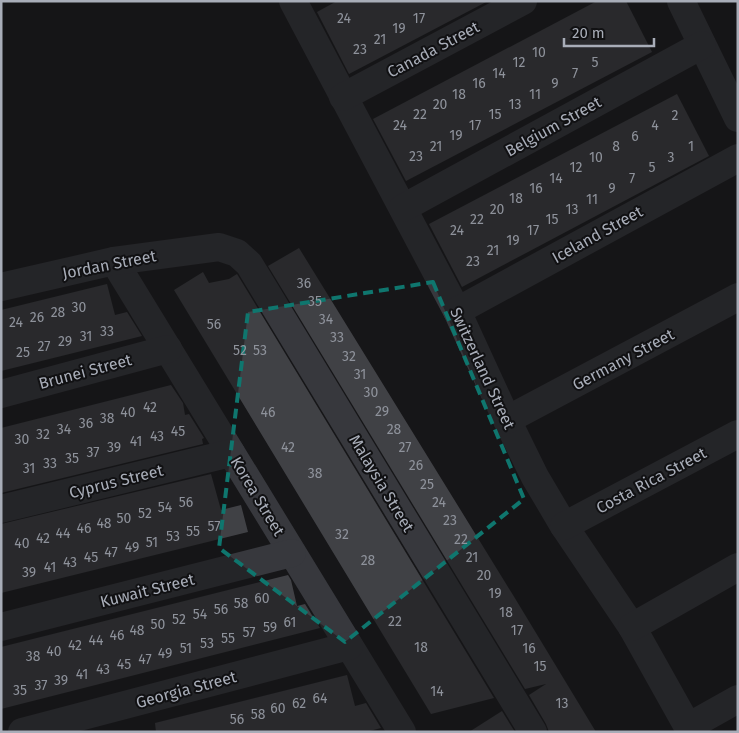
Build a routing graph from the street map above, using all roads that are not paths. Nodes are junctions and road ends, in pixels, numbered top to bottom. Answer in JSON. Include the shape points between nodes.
{"nodes":[{"id":1,"x":293,"y":1,"type":"edge"},
{"id":2,"x":523,"y":1,"type":"edge"},
{"id":3,"x":681,"y":1,"type":"edge"},
{"id":4,"x":702,"y":45,"type":"junction"},
{"id":5,"x":343,"y":96,"type":"junction"},
{"id":6,"x":738,"y":118,"type":"edge"},
{"id":7,"x":738,"y":158,"type":"edge"},
{"id":8,"x":403,"y":208,"type":"junction"},
{"id":9,"x":219,"y":247,"type":"joint"},
{"id":10,"x":114,"y":261,"type":"junction"},
{"id":11,"x":1,"y":287,"type":"edge"},
{"id":12,"x":738,"y":297,"type":"edge"},
{"id":13,"x":457,"y":311,"type":"junction"},
{"id":14,"x":168,"y":349,"type":"junction"},
{"id":15,"x":1,"y":394,"type":"edge"},
{"id":16,"x":507,"y":420,"type":"junction"},
{"id":17,"x":738,"y":434,"type":"edge"},
{"id":18,"x":231,"y":453,"type":"junction"},
{"id":19,"x":1,"y":509,"type":"edge"},
{"id":20,"x":564,"y":526,"type":"junction"},
{"id":21,"x":292,"y":553,"type":"junction"},
{"id":22,"x":738,"y":567,"type":"edge"},
{"id":23,"x":1,"y":627,"type":"edge"},
{"id":24,"x":632,"y":627,"type":"junction"},
{"id":25,"x":349,"y":646,"type":"junction"},
{"id":26,"x":738,"y":699,"type":"edge"},
{"id":27,"x":22,"y":732,"type":"edge"},
{"id":28,"x":402,"y":732,"type":"edge"},
{"id":29,"x":532,"y":732,"type":"edge"}],
"edges":[{"from":1,"to":5,"type":"street","name":"Switzerland Street"},
{"from":2,"to":5,"type":"street","name":"Canada Street"},
{"from":3,"to":4,"type":"street"},
{"from":4,"to":6,"type":"street"},
{"from":4,"to":8,"type":"street","name":"Belgium Street"},
{"from":5,"to":8,"type":"street","name":"Switzerland Street"},
{"from":7,"to":13,"type":"street","name":"Iceland Street"},
{"from":8,"to":13,"type":"street","name":"Switzerland Street"},
{"from":9,"to":10,"type":"street","name":"Jordan Street"},
{"from":9,"to":29,"type":"street","name":"Malaysia Street","via":[[238,253],[249,264]]},
{"from":10,"to":11,"type":"street","name":"Jordan Street"},
{"from":10,"to":14,"type":"street","name":"Korea Street"},
{"from":12,"to":16,"type":"street","name":"Germany Street"},
{"from":13,"to":16,"type":"street","name":"Switzerland Street"},
{"from":14,"to":15,"type":"street","name":"Brunei Street"},
{"from":14,"to":18,"type":"street","name":"Korea Street"},
{"from":16,"to":20,"type":"street","name":"Switzerland Street"},
{"from":17,"to":20,"type":"street","name":"Costa Rica Street"},
{"from":18,"to":19,"type":"street","name":"Cyprus Street"},
{"from":18,"to":21,"type":"street","name":"Korea Street"},
{"from":20,"to":24,"type":"street","name":"Switzerland Street"},
{"from":21,"to":23,"type":"street","name":"Kuwait Street"},
{"from":21,"to":25,"type":"street","name":"Korea Street"},
{"from":22,"to":24,"type":"street"},
{"from":24,"to":26,"type":"street","name":"Switzerland Street","via":[[688,727]]},
{"from":25,"to":27,"type":"street","name":"Georgia Street"},
{"from":25,"to":28,"type":"street","name":"Korea Street"}]}
